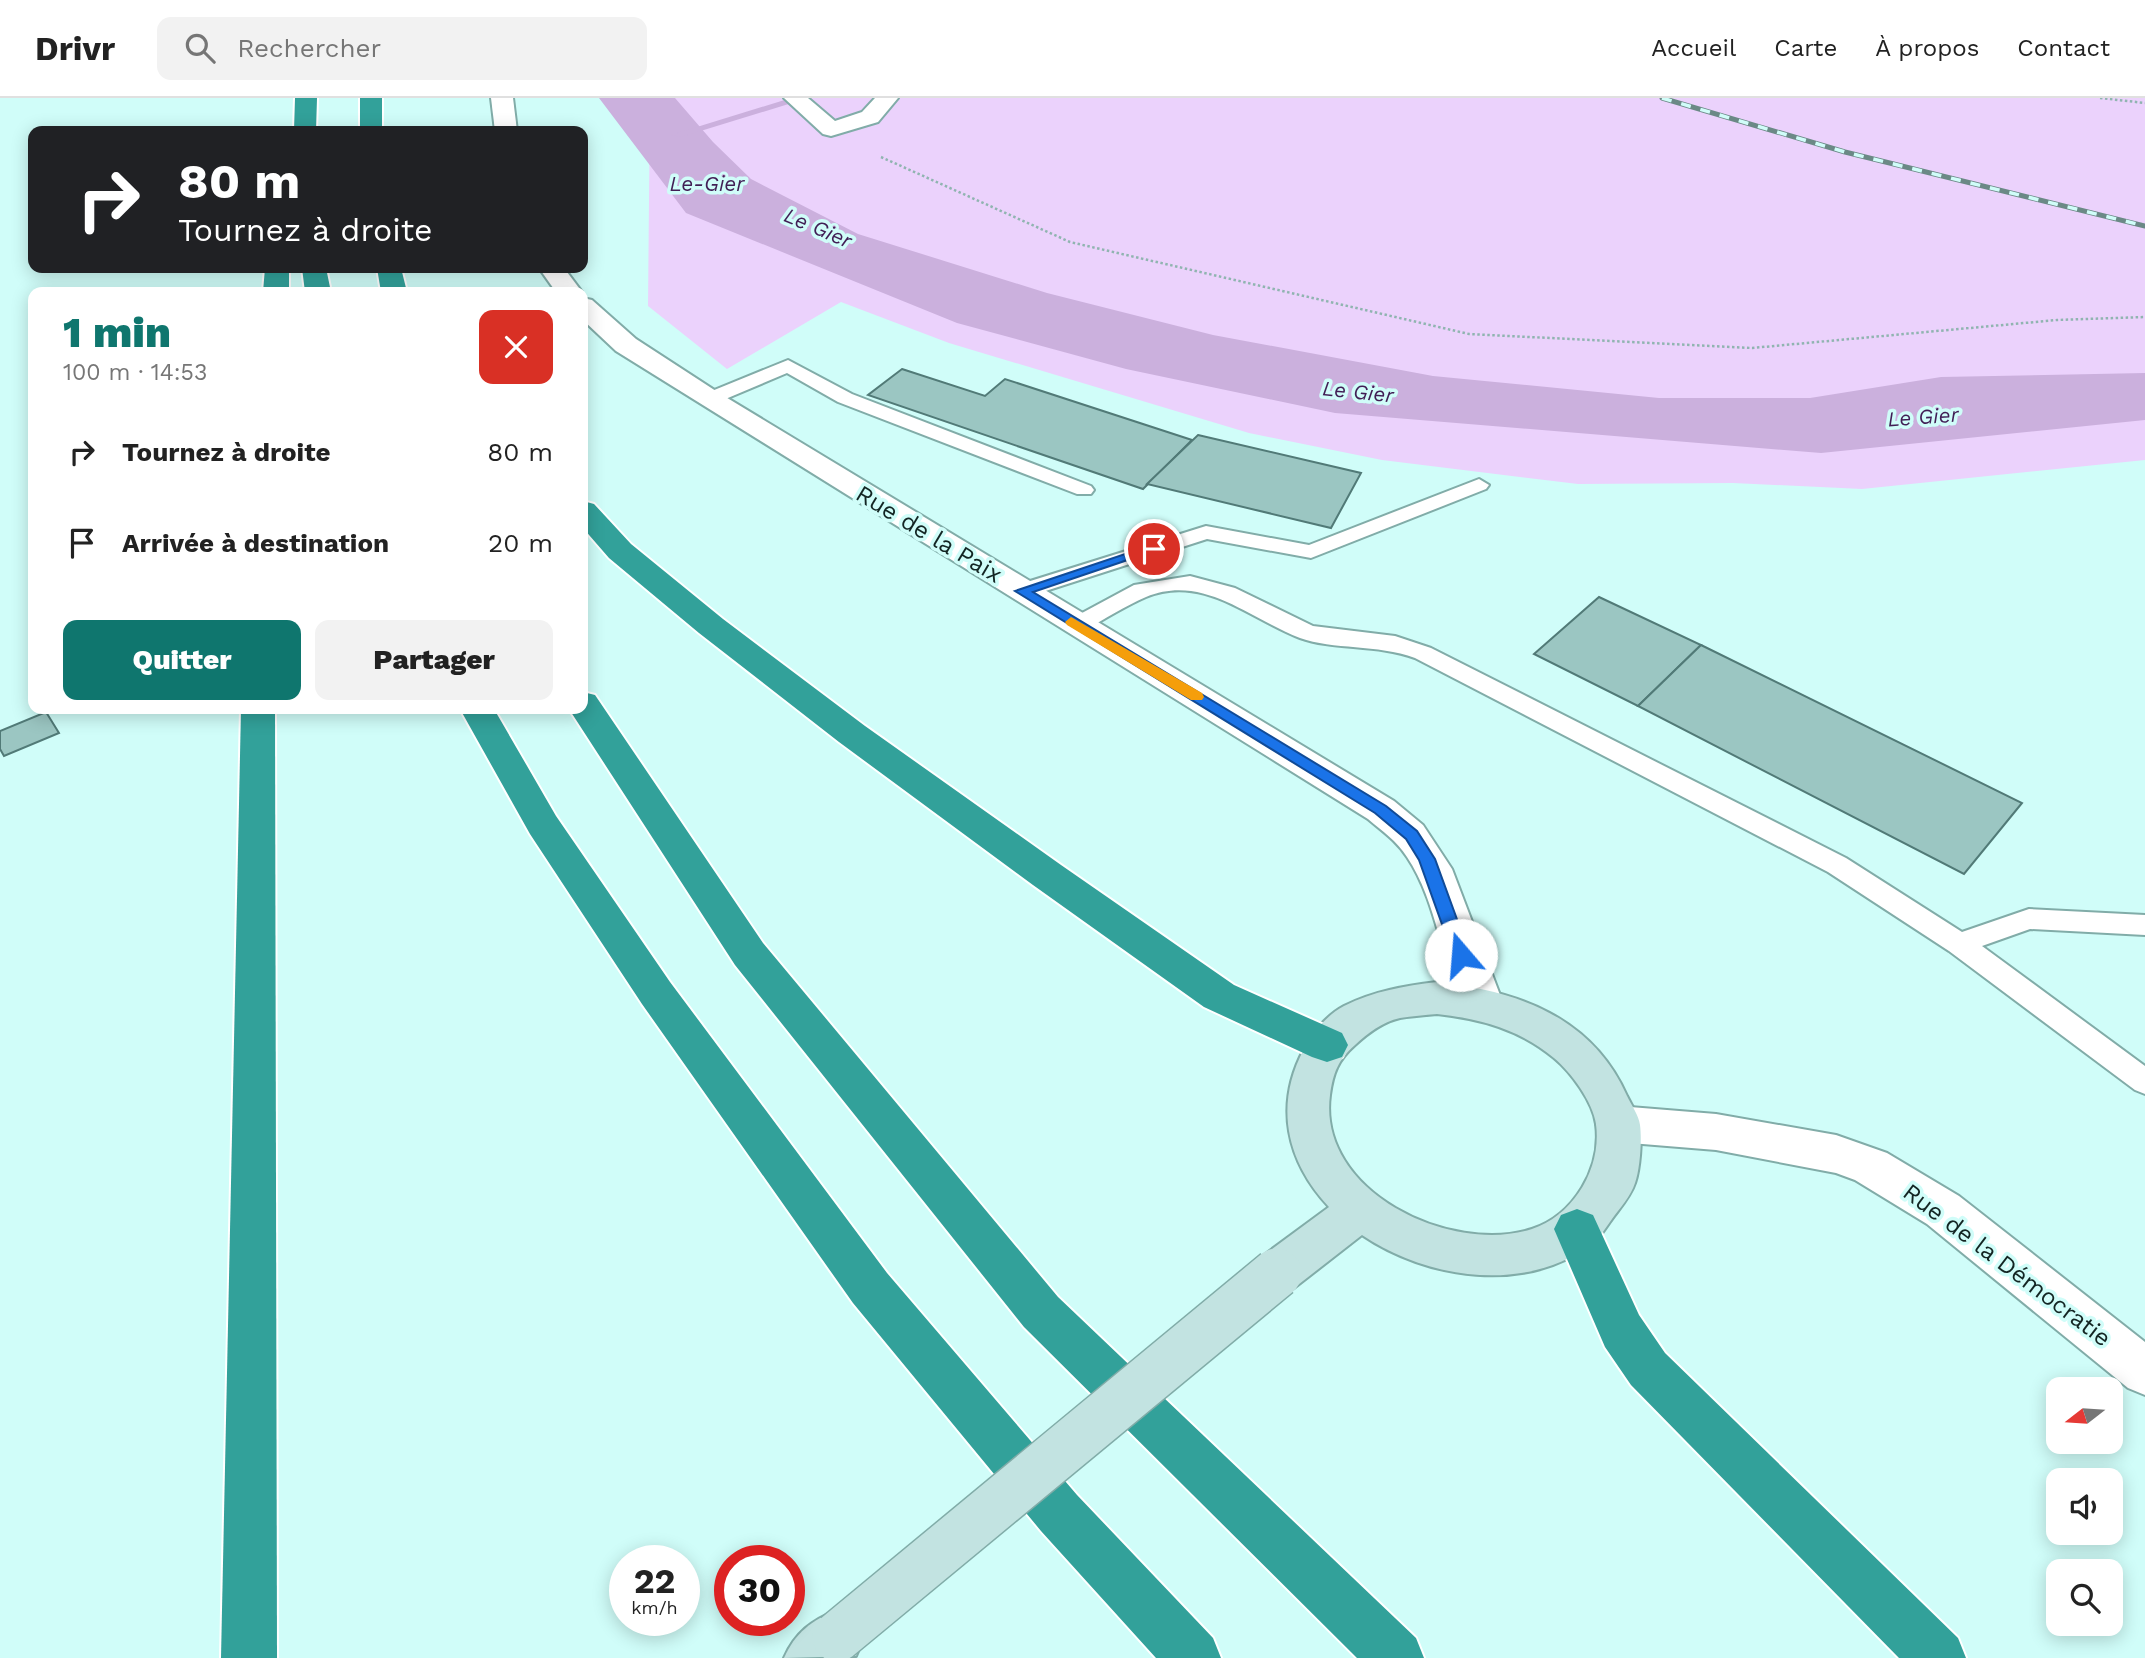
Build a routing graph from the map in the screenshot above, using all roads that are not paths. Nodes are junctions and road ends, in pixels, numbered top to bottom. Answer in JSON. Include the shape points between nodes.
{"nodes":[{"id":1,"x":306,"y":98,"type":"edge"},
{"id":2,"x":371,"y":98,"type":"edge"},
{"id":3,"x":502,"y":98,"type":"edge"},
{"id":4,"x":795,"y":98,"type":"edge"},
{"id":5,"x":887,"y":98,"type":"edge"},
{"id":6,"x":305,"y":126,"type":"edge"},
{"id":7,"x":371,"y":126,"type":"edge"},
{"id":8,"x":505,"y":126,"type":"edge"},
{"id":9,"x":588,"y":311,"type":"edge"},
{"id":10,"x":709,"y":399,"type":"junction"},
{"id":11,"x":1479,"y":485,"type":"dead end"},
{"id":12,"x":1084,"y":490,"type":"dead end"},
{"id":13,"x":588,"y":516,"type":"edge"},
{"id":14,"x":1022,"y":591,"type":"junction"},
{"id":15,"x":1077,"y":625,"type":"junction"},
{"id":16,"x":588,"y":712,"type":"edge"},
{"id":17,"x":258,"y":714,"type":"edge"},
{"id":18,"x":480,"y":714,"type":"edge"},
{"id":19,"x":2145,"y":925,"type":"edge"},
{"id":20,"x":1959,"y":944,"type":"junction"},
{"id":21,"x":1482,"y":1003,"type":"junction"},
{"id":22,"x":1327,"y":1045,"type":"junction"},
{"id":23,"x":2145,"y":1082,"type":"edge"},
{"id":24,"x":1618,"y":1124,"type":"junction"},
{"id":25,"x":1361,"y":1209,"type":"junction"},
{"id":26,"x":1577,"y":1229,"type":"junction"},
{"id":27,"x":2145,"y":1372,"type":"edge"},
{"id":28,"x":825,"y":1647,"type":"edge"},
{"id":29,"x":250,"y":1658,"type":"edge"},
{"id":30,"x":1193,"y":1658,"type":"edge"},
{"id":31,"x":1396,"y":1658,"type":"edge"},
{"id":32,"x":1938,"y":1658,"type":"edge"}],
"edges":[{"from":1,"to":6,"type":"highway"},
{"from":2,"to":7,"type":"highway"},
{"from":3,"to":8,"type":"street"},
{"from":4,"to":5,"type":"street","via":[[831,129],[870,117]]},
{"from":9,"to":10,"type":"street","name":"Rue de la Paix","via":[[626,345]]},
{"from":10,"to":12,"type":"lane","via":[[788,366],[845,398]]},
{"from":10,"to":14,"type":"street","name":"Rue de la Paix"},
{"from":11,"to":14,"type":"lane","via":[[1311,552],[1206,532]]},
{"from":13,"to":22,"type":"highway","via":[[620,551],[711,626],[1047,876],[1219,996]]},
{"from":14,"to":15,"type":"street","name":"Rue de la Paix"},
{"from":15,"to":20,"type":"lane","via":[[1142,590],[1190,583],[1227,593],[1308,633],[1395,643],[1423,653],[1837,865]]},
{"from":15,"to":21,"type":"street","name":"Rue de la Paix","via":[[1351,789],[1411,835],[1432,870],[1468,976]]},
{"from":16,"to":31,"type":"highway","via":[[749,954],[1041,1312]]},
{"from":17,"to":29,"type":"highway"},
{"from":18,"to":30,"type":"highway","via":[[543,825],[656,993],[870,1288],[1059,1513]]},
{"from":19,"to":20,"type":"lane","via":[[2029,919]]},
{"from":20,"to":23,"type":"lane"},
{"from":21,"to":22,"type":"main road","via":[[1437,998],[1394,1003],[1356,1019]]},
{"from":21,"to":24,"type":"main road","via":[[1530,1020],[1570,1047],[1600,1083]]},
{"from":22,"to":25,"type":"main road","via":[[1311,1074],[1307,1108],[1313,1143],[1332,1178]]},
{"from":24,"to":26,"type":"main road","via":[[1613,1182]]},
{"from":24,"to":27,"type":"street","name":"Rue de la Démocratie","via":[[1716,1132],[1836,1154],[1871,1166],[1943,1210]]},
{"from":25,"to":26,"type":"main road","via":[[1401,1235],[1446,1251],[1494,1256],[1539,1248]]},
{"from":25,"to":28,"type":"main road","bridge":true,"via":[[1277,1273]]},
{"from":26,"to":32,"type":"highway","via":[[1622,1331],[1648,1368]]}]}
